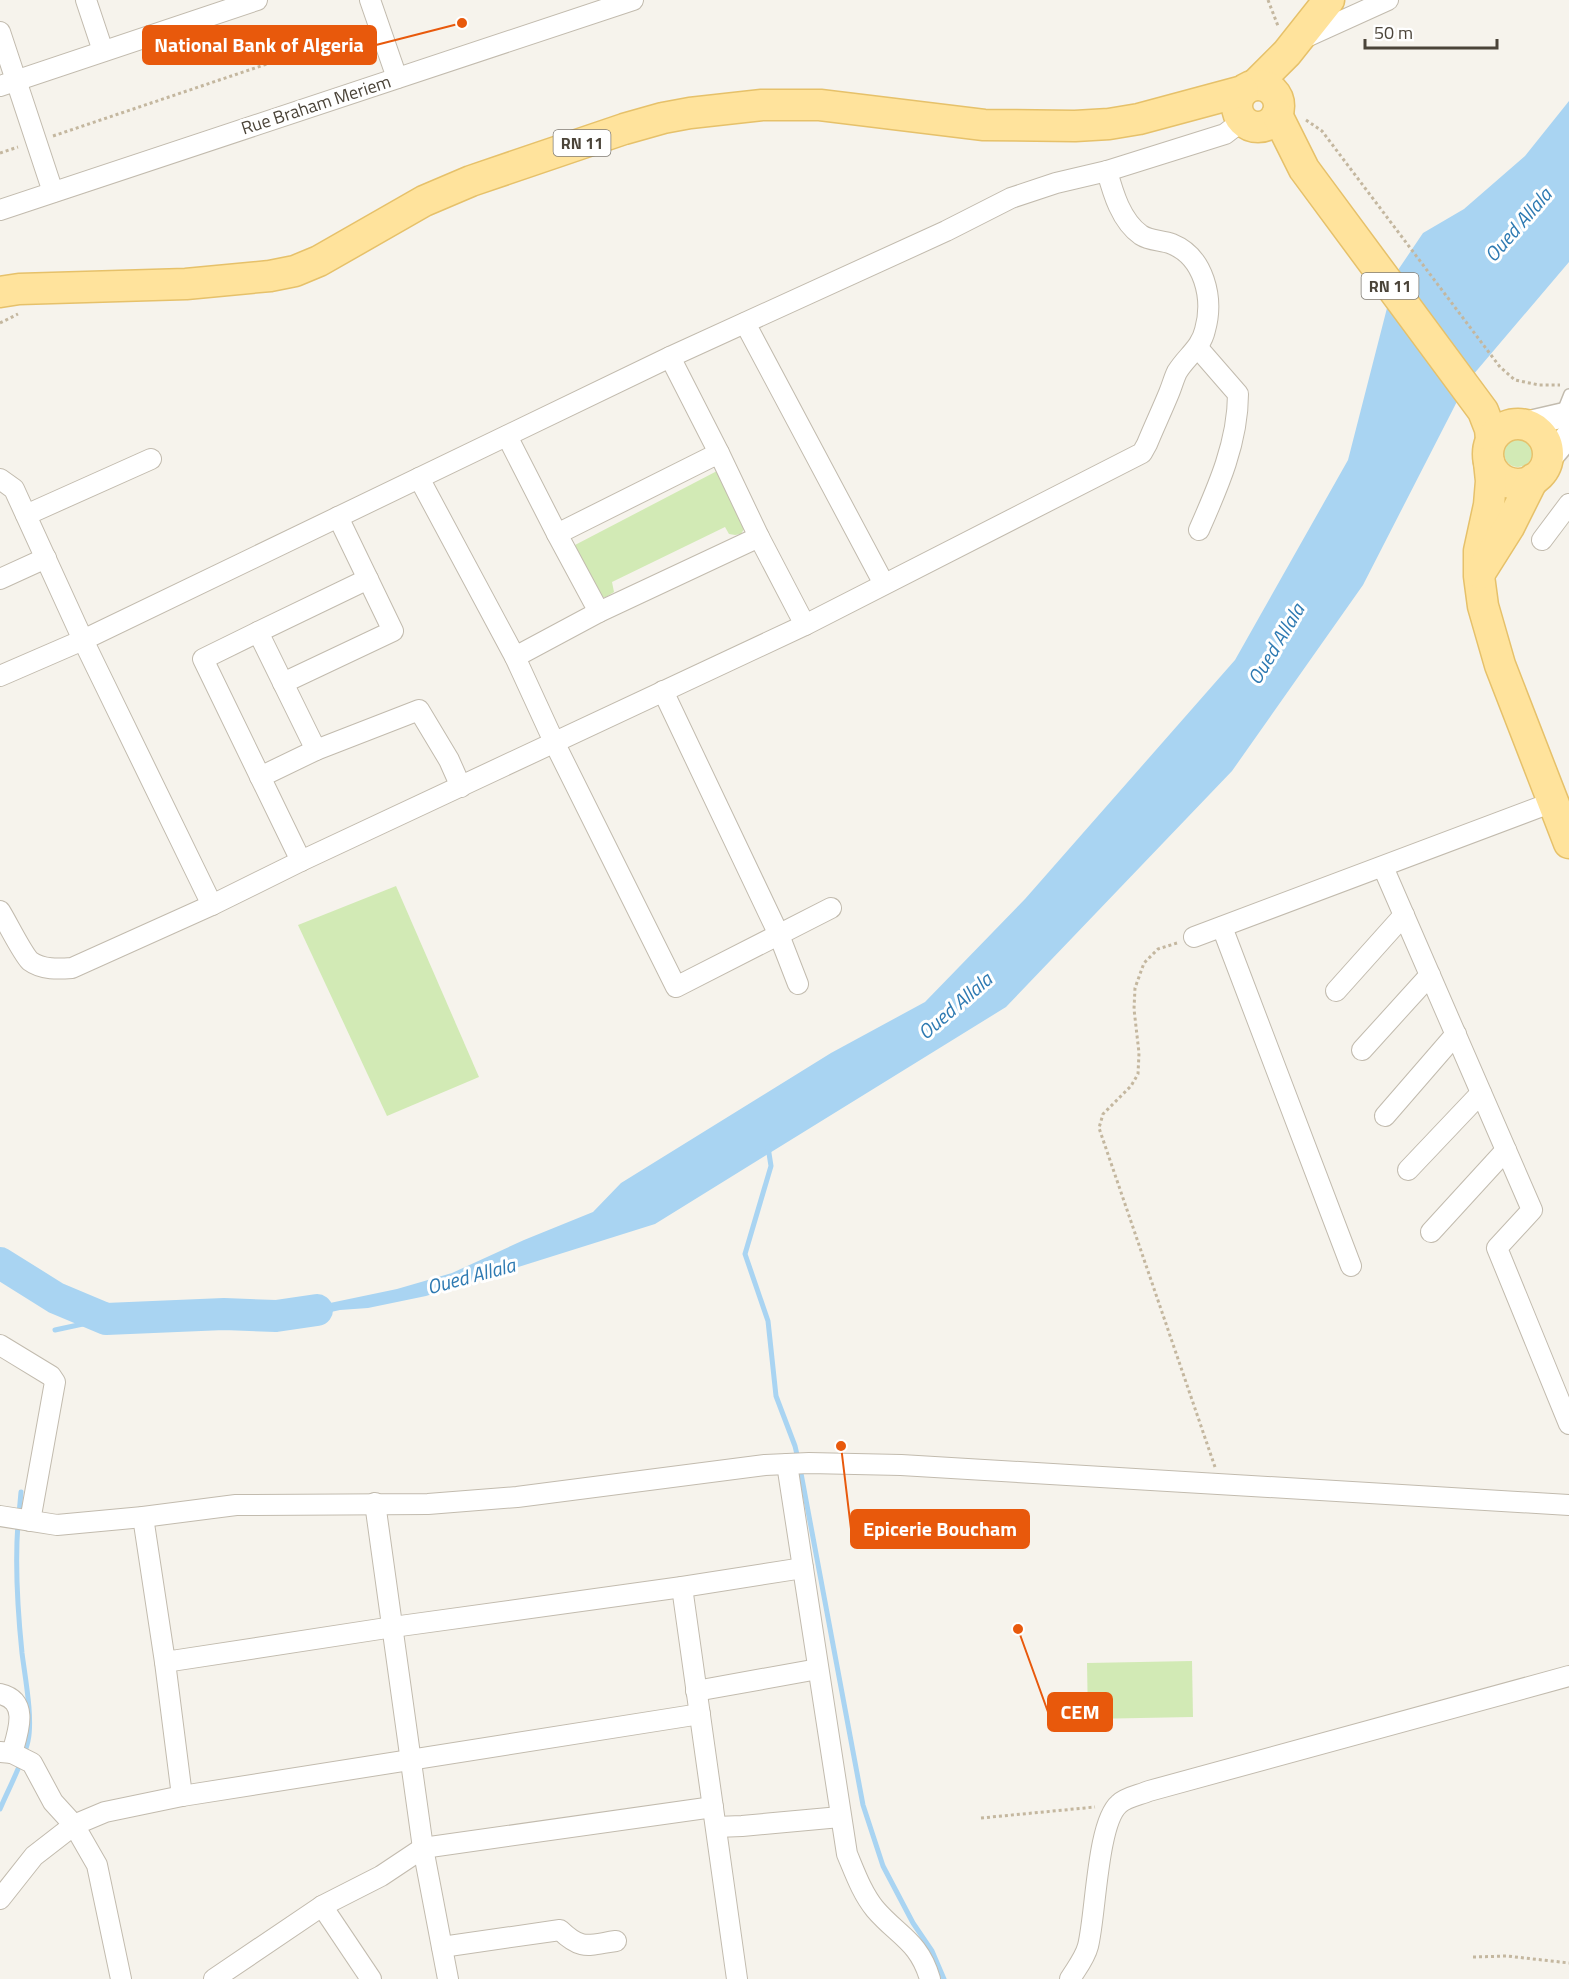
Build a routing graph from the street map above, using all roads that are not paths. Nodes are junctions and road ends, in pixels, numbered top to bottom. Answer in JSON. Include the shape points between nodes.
{"nodes":[{"id":1,"x":86,"y":0,"type":"edge"},
{"id":2,"x":257,"y":0,"type":"edge"},
{"id":3,"x":370,"y":0,"type":"edge"},
{"id":4,"x":632,"y":0,"type":"edge"},
{"id":5,"x":1329,"y":0,"type":"edge"},
{"id":6,"x":1388,"y":0,"type":"edge"},
{"id":7,"x":0,"y":32,"type":"edge"},
{"id":8,"x":1297,"y":42,"type":"junction"},
{"id":9,"x":103,"y":51,"type":"junction"},
{"id":10,"x":397,"y":78,"type":"junction"},
{"id":11,"x":8,"y":83,"type":"edge"},
{"id":12,"x":1256,"y":108,"type":"junction"},
{"id":13,"x":1107,"y":171,"type":"junction"},
{"id":14,"x":54,"y":192,"type":"junction"},
{"id":15,"x":0,"y":210,"type":"edge"},
{"id":16,"x":0,"y":292,"type":"edge"},
{"id":17,"x":745,"y":323,"type":"junction"},
{"id":18,"x":1198,"y":348,"type":"junction"},
{"id":19,"x":670,"y":357,"type":"junction"},
{"id":20,"x":1569,"y":394,"type":"edge"},
{"id":21,"x":1477,"y":403,"type":"junction"},
{"id":22,"x":1566,"y":422,"type":"edge"},
{"id":23,"x":1521,"y":424,"type":"junction"},
{"id":24,"x":507,"y":436,"type":"junction"},
{"id":25,"x":1490,"y":451,"type":"junction"},
{"id":26,"x":719,"y":453,"type":"junction"},
{"id":27,"x":151,"y":459,"type":"dead end"},
{"id":28,"x":1540,"y":470,"type":"junction"},
{"id":29,"x":420,"y":478,"type":"junction"},
{"id":30,"x":0,"y":479,"type":"edge"},
{"id":31,"x":1569,"y":504,"type":"edge"},
{"id":32,"x":26,"y":515,"type":"junction"},
{"id":33,"x":338,"y":517,"type":"junction"},
{"id":34,"x":1199,"y":530,"type":"dead end"},
{"id":35,"x":557,"y":534,"type":"junction"},
{"id":36,"x":759,"y":537,"type":"junction"},
{"id":37,"x":1542,"y":540,"type":"dead end"},
{"id":38,"x":46,"y":558,"type":"junction"},
{"id":39,"x":1479,"y":576,"type":"junction"},
{"id":40,"x":0,"y":579,"type":"edge"},
{"id":41,"x":368,"y":579,"type":"junction"},
{"id":42,"x":884,"y":584,"type":"junction"},
{"id":43,"x":599,"y":612,"type":"junction"},
{"id":44,"x":806,"y":626,"type":"junction"},
{"id":45,"x":258,"y":632,"type":"junction"},
{"id":46,"x":84,"y":640,"type":"junction"},
{"id":47,"x":515,"y":657,"type":"junction"},
{"id":48,"x":0,"y":675,"type":"edge"},
{"id":49,"x":283,"y":683,"type":"junction"},
{"id":50,"x":663,"y":691,"type":"junction"},
{"id":51,"x":555,"y":744,"type":"junction"},
{"id":52,"x":316,"y":750,"type":"junction"},
{"id":53,"x":260,"y":777,"type":"junction"},
{"id":54,"x":462,"y":787,"type":"junction"},
{"id":55,"x":1553,"y":802,"type":"junction"},
{"id":56,"x":1569,"y":843,"type":"edge"},
{"id":57,"x":302,"y":861,"type":"junction"},
{"id":58,"x":1383,"y":867,"type":"junction"},
{"id":59,"x":212,"y":905,"type":"junction"},
{"id":60,"x":831,"y":908,"type":"dead end"},
{"id":61,"x":0,"y":911,"type":"edge"},
{"id":62,"x":1404,"y":915,"type":"junction"},
{"id":63,"x":1222,"y":927,"type":"junction"},
{"id":64,"x":779,"y":935,"type":"junction"},
{"id":65,"x":1194,"y":937,"type":"road end"},
{"id":66,"x":1430,"y":975,"type":"junction"},
{"id":67,"x":798,"y":984,"type":"dead end"},
{"id":68,"x":1336,"y":991,"type":"dead end"},
{"id":69,"x":1456,"y":1034,"type":"junction"},
{"id":70,"x":1362,"y":1050,"type":"dead end"},
{"id":71,"x":1481,"y":1093,"type":"junction"},
{"id":72,"x":1385,"y":1116,"type":"dead end"},
{"id":73,"x":1506,"y":1150,"type":"junction"},
{"id":74,"x":1408,"y":1170,"type":"dead end"},
{"id":75,"x":1431,"y":1232,"type":"dead end"},
{"id":76,"x":1351,"y":1266,"type":"dead end"},
{"id":77,"x":0,"y":1345,"type":"edge"},
{"id":78,"x":1569,"y":1424,"type":"edge"},
{"id":79,"x":796,"y":1463,"type":"junction"},
{"id":80,"x":375,"y":1503,"type":"junction"},
{"id":81,"x":1569,"y":1505,"type":"edge"},
{"id":82,"x":143,"y":1517,"type":"junction"},
{"id":83,"x":16,"y":1519,"type":"edge"},
{"id":84,"x":802,"y":1568,"type":"junction"},
{"id":85,"x":682,"y":1587,"type":"junction"},
{"id":86,"x":393,"y":1627,"type":"junction"},
{"id":87,"x":165,"y":1662,"type":"junction"},
{"id":88,"x":818,"y":1670,"type":"junction"},
{"id":89,"x":1569,"y":1676,"type":"edge"},
{"id":90,"x":696,"y":1691,"type":"junction"},
{"id":91,"x":0,"y":1694,"type":"edge"},
{"id":92,"x":700,"y":1714,"type":"junction"},
{"id":93,"x":6,"y":1753,"type":"edge"},
{"id":94,"x":411,"y":1760,"type":"junction"},
{"id":95,"x":182,"y":1796,"type":"junction"},
{"id":96,"x":713,"y":1807,"type":"junction"},
{"id":97,"x":840,"y":1816,"type":"junction"},
{"id":98,"x":74,"y":1825,"type":"junction"},
{"id":99,"x":716,"y":1827,"type":"junction"},
{"id":100,"x":423,"y":1848,"type":"junction"},
{"id":101,"x":0,"y":1899,"type":"edge"},
{"id":102,"x":322,"y":1906,"type":"junction"},
{"id":103,"x":616,"y":1941,"type":"dead end"},
{"id":104,"x":442,"y":1947,"type":"junction"},
{"id":105,"x":238,"y":1972,"type":"edge"},
{"id":106,"x":121,"y":1979,"type":"edge"},
{"id":107,"x":214,"y":1979,"type":"edge"},
{"id":108,"x":371,"y":1979,"type":"edge"},
{"id":109,"x":448,"y":1979,"type":"edge"},
{"id":110,"x":737,"y":1979,"type":"edge"},
{"id":111,"x":930,"y":1979,"type":"edge"},
{"id":112,"x":1070,"y":1979,"type":"edge"}],
"edges":[{"from":1,"to":9,"type":"street"},
{"from":2,"to":9,"type":"street"},
{"from":3,"to":10,"type":"street"},
{"from":4,"to":10,"type":"street","name":"Rue Braham Meriem"},
{"from":5,"to":8,"type":"main road"},
{"from":6,"to":8,"type":"street"},
{"from":7,"to":11,"type":"street"},
{"from":8,"to":12,"type":"main road"},
{"from":9,"to":11,"type":"street"},
{"from":10,"to":14,"type":"street","name":"Rue Braham Meriem"},
{"from":11,"to":14,"type":"street","via":[[37,141]]},
{"from":12,"to":13,"type":"street","via":[[1225,134]]},
{"from":12,"to":16,"type":"main road","number":"RN 11","via":[[1186,106],[1109,124],[1046,127],[984,125],[820,105],[762,105],[690,113],[624,129],[471,181],[424,201],[344,248],[295,271],[186,284]]},
{"from":12,"to":21,"type":"main road","number":"RN 11"},
{"from":13,"to":17,"type":"street","via":[[1011,198]]},
{"from":13,"to":18,"type":"street","via":[[1111,188],[1132,227],[1142,236],[1185,250],[1195,261],[1207,291],[1208,312]]},
{"from":14,"to":15,"type":"street","name":"Rue Braham Meriem"},
{"from":17,"to":19,"type":"street"},
{"from":17,"to":42,"type":"street"},
{"from":18,"to":34,"type":"street","via":[[1238,394],[1238,412],[1222,478]]},
{"from":18,"to":42,"type":"street","via":[[1177,373],[1142,453]]},
{"from":19,"to":24,"type":"street"},
{"from":19,"to":26,"type":"street"},
{"from":20,"to":22,"type":"lane"},
{"from":21,"to":23,"type":"main road","via":[[1493,416]]},
{"from":21,"to":25,"type":"main road","number":"RN 11","via":[[1487,420]]},
{"from":22,"to":23,"type":"street"},
{"from":22,"to":28,"type":"street"},
{"from":23,"to":25,"type":"main road","via":[[1502,428]]},
{"from":23,"to":28,"type":"main road","via":[[1532,427],[1546,445]]},
{"from":24,"to":29,"type":"street"},
{"from":24,"to":35,"type":"street"},
{"from":25,"to":28,"type":"main road","via":[[1492,469],[1503,480],[1518,483]]},
{"from":25,"to":39,"type":"main road","number":"RN 11","via":[[1489,505],[1480,540]]},
{"from":26,"to":35,"type":"street"},
{"from":26,"to":36,"type":"street"},
{"from":27,"to":32,"type":"street"},
{"from":28,"to":39,"type":"main road"},
{"from":29,"to":33,"type":"street"},
{"from":29,"to":47,"type":"street"},
{"from":30,"to":32,"type":"street","via":[[14,489]]},
{"from":31,"to":37,"type":"street"},
{"from":32,"to":38,"type":"street"},
{"from":33,"to":41,"type":"street"},
{"from":33,"to":46,"type":"street"},
{"from":35,"to":43,"type":"street"},
{"from":36,"to":43,"type":"street"},
{"from":36,"to":44,"type":"street"},
{"from":38,"to":40,"type":"street"},
{"from":38,"to":46,"type":"street"},
{"from":39,"to":55,"type":"main road","number":"RN 11","via":[[1494,645]]},
{"from":41,"to":45,"type":"street"},
{"from":41,"to":49,"type":"street","via":[[393,631]]},
{"from":42,"to":44,"type":"street"},
{"from":43,"to":47,"type":"street"},
{"from":44,"to":50,"type":"street"},
{"from":45,"to":49,"type":"street"},
{"from":45,"to":53,"type":"street","via":[[203,659]]},
{"from":46,"to":48,"type":"street"},
{"from":46,"to":59,"type":"street"},
{"from":47,"to":51,"type":"street"},
{"from":49,"to":52,"type":"street"},
{"from":50,"to":51,"type":"street"},
{"from":50,"to":64,"type":"street"},
{"from":51,"to":54,"type":"street"},
{"from":51,"to":64,"type":"street","via":[[676,987]]},
{"from":52,"to":53,"type":"street"},
{"from":52,"to":54,"type":"street","via":[[419,710]]},
{"from":53,"to":57,"type":"street"},
{"from":54,"to":57,"type":"street"},
{"from":55,"to":56,"type":"main road","number":"RN 11"},
{"from":55,"to":58,"type":"street"},
{"from":57,"to":59,"type":"street"},
{"from":58,"to":62,"type":"street"},
{"from":58,"to":63,"type":"street"},
{"from":59,"to":61,"type":"street","via":[[72,968],[56,969],[29,960]]},
{"from":60,"to":64,"type":"street"},
{"from":62,"to":66,"type":"street"},
{"from":62,"to":68,"type":"street"},
{"from":63,"to":65,"type":"street"},
{"from":63,"to":76,"type":"street"},
{"from":64,"to":67,"type":"street"},
{"from":66,"to":69,"type":"street"},
{"from":66,"to":70,"type":"street"},
{"from":69,"to":71,"type":"street"},
{"from":69,"to":72,"type":"street"},
{"from":71,"to":73,"type":"street"},
{"from":71,"to":74,"type":"street"},
{"from":73,"to":75,"type":"street"},
{"from":73,"to":78,"type":"street","via":[[1532,1210],[1497,1248]]},
{"from":77,"to":83,"type":"street","via":[[55,1382]]},
{"from":79,"to":80,"type":"street","via":[[517,1497],[428,1504]]},
{"from":79,"to":81,"type":"street","via":[[901,1465]]},
{"from":79,"to":84,"type":"street"},
{"from":80,"to":82,"type":"street","via":[[236,1505]]},
{"from":80,"to":86,"type":"street"},
{"from":82,"to":83,"type":"street","via":[[57,1525]]},
{"from":82,"to":87,"type":"street"},
{"from":84,"to":85,"type":"street"},
{"from":84,"to":88,"type":"street"},
{"from":85,"to":86,"type":"street"},
{"from":85,"to":90,"type":"street"},
{"from":86,"to":87,"type":"street"},
{"from":86,"to":94,"type":"street"},
{"from":87,"to":95,"type":"street"},
{"from":88,"to":90,"type":"street"},
{"from":88,"to":97,"type":"street"},
{"from":89,"to":112,"type":"street","via":[[1149,1791],[1120,1803],[1110,1815],[1102,1844],[1087,1949]]},
{"from":90,"to":92,"type":"street"},
{"from":91,"to":93,"type":"street","via":[[9,1696],[18,1709],[19,1730]]},
{"from":92,"to":94,"type":"street"},
{"from":92,"to":96,"type":"street"},
{"from":93,"to":98,"type":"street","via":[[32,1763],[53,1802]]},
{"from":94,"to":95,"type":"street"},
{"from":94,"to":100,"type":"street"},
{"from":95,"to":98,"type":"street","via":[[105,1812]]},
{"from":96,"to":99,"type":"street"},
{"from":96,"to":100,"type":"street"},
{"from":97,"to":99,"type":"street"},
{"from":97,"to":111,"type":"street","via":[[847,1854],[860,1885],[875,1908],[917,1950]]},
{"from":98,"to":101,"type":"street","via":[[34,1856]]},
{"from":98,"to":106,"type":"street","via":[[98,1865]]},
{"from":99,"to":110,"type":"street"},
{"from":100,"to":102,"type":"street","via":[[381,1876]]},
{"from":100,"to":104,"type":"street"},
{"from":102,"to":105,"type":"street"},
{"from":102,"to":108,"type":"street"},
{"from":103,"to":104,"type":"street","via":[[582,1946],[560,1930]]},
{"from":104,"to":109,"type":"street"},
{"from":105,"to":107,"type":"street"}]}
